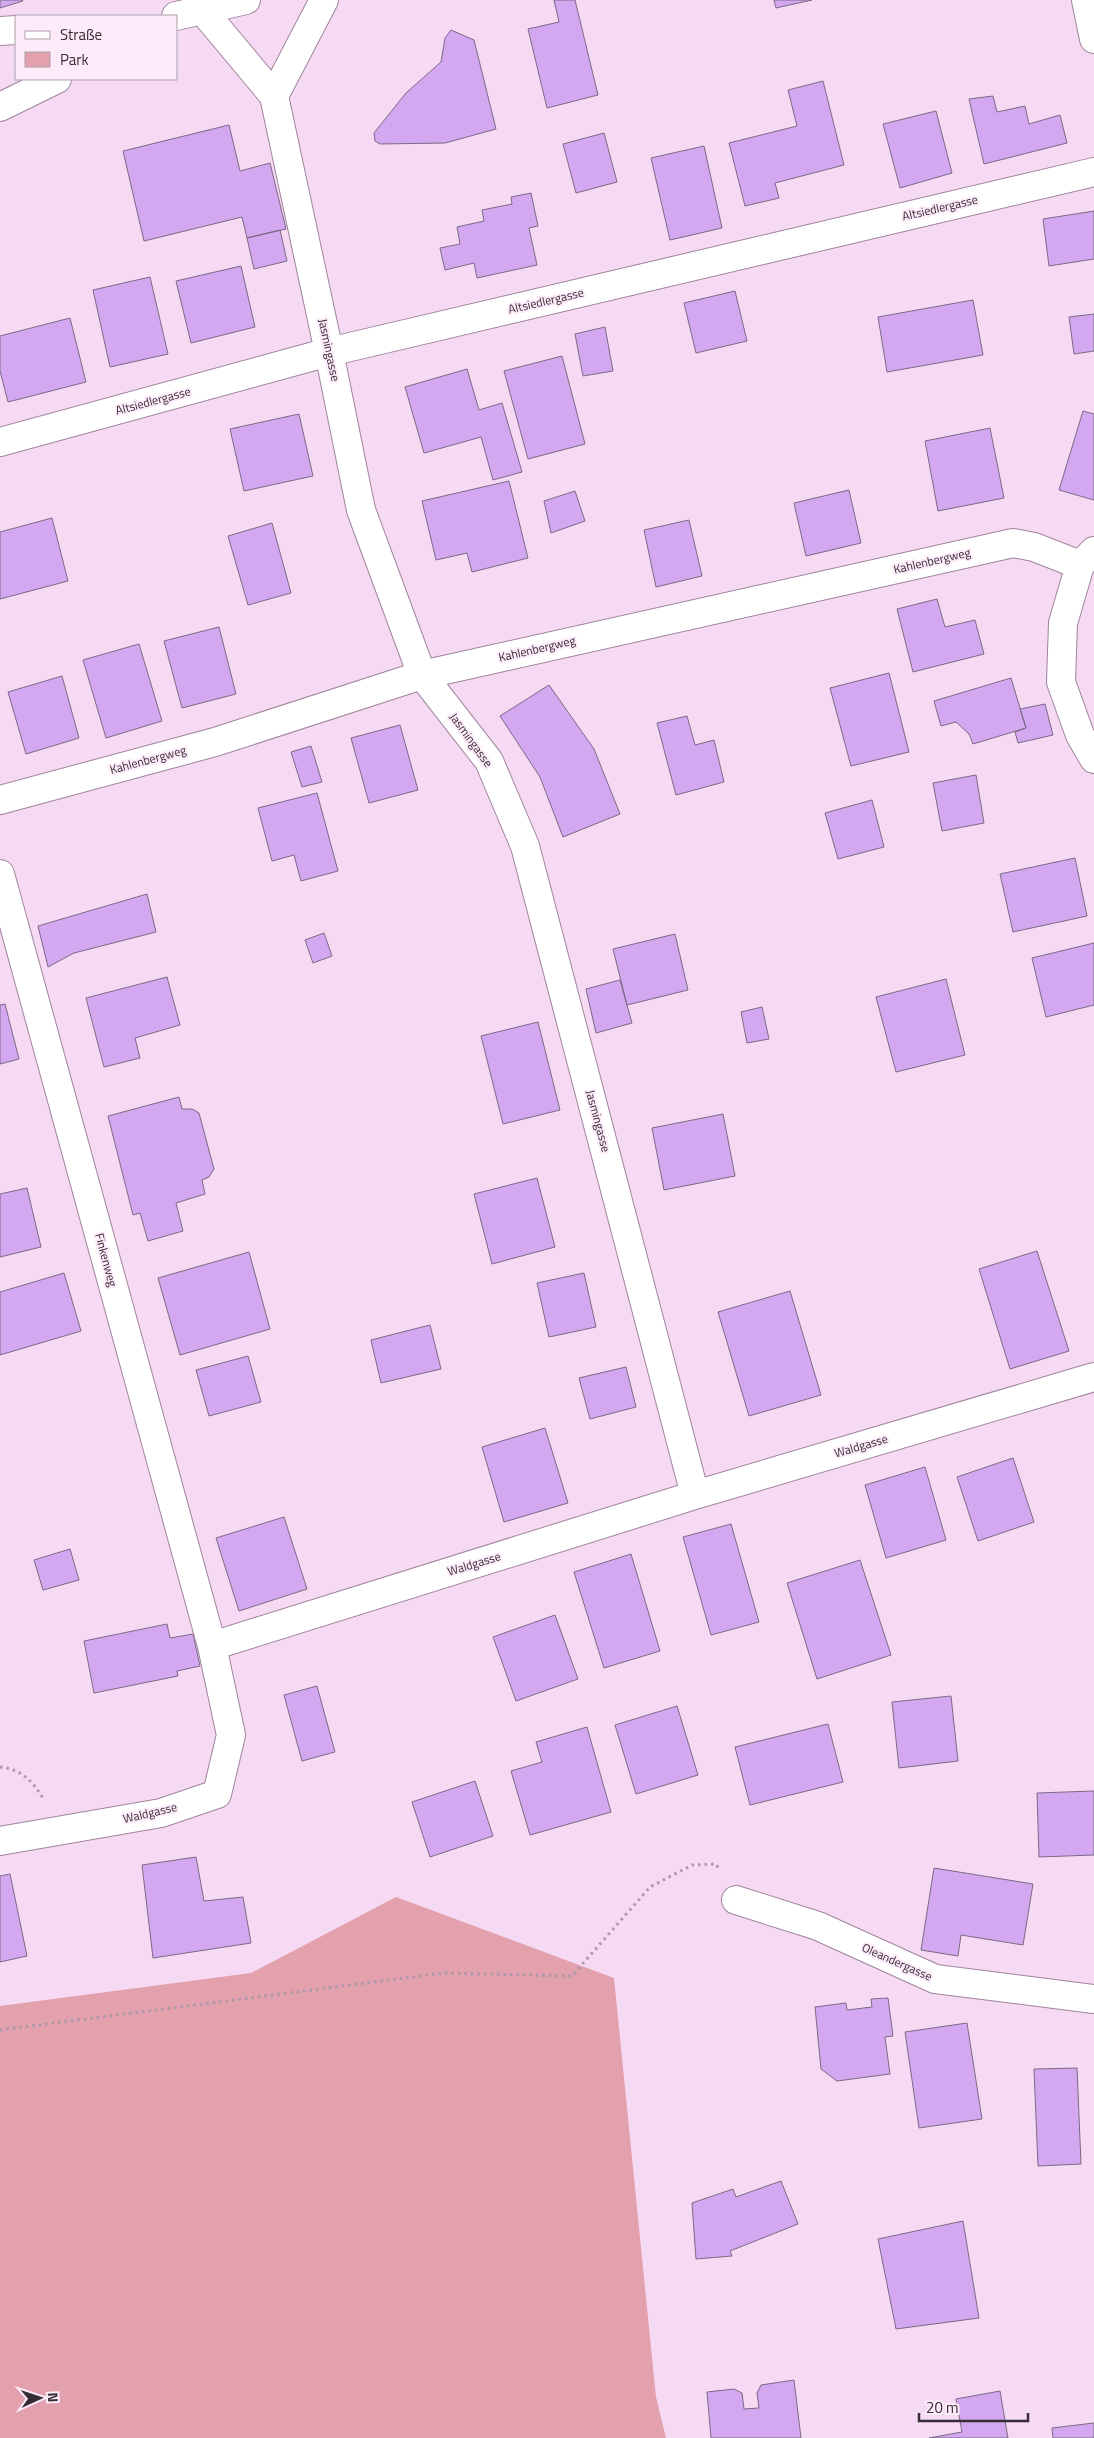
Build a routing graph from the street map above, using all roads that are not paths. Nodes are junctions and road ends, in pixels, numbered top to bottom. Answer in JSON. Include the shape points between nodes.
{"nodes":[{"id":1,"x":246,"y":0,"type":"edge"},
{"id":2,"x":324,"y":0,"type":"edge"},
{"id":3,"x":1086,"y":0,"type":"edge"},
{"id":4,"x":203,"y":11,"type":"junction"},
{"id":5,"x":178,"y":16,"type":"edge"},
{"id":6,"x":15,"y":30,"type":"edge"},
{"id":7,"x":0,"y":31,"type":"edge"},
{"id":8,"x":1094,"y":38,"type":"edge"},
{"id":9,"x":55,"y":80,"type":"edge"},
{"id":10,"x":274,"y":96,"type":"junction"},
{"id":11,"x":0,"y":108,"type":"edge"},
{"id":12,"x":1094,"y":172,"type":"edge"},
{"id":13,"x":330,"y":352,"type":"junction"},
{"id":14,"x":0,"y":442,"type":"edge"},
{"id":15,"x":1087,"y":558,"type":"edge"},
{"id":16,"x":422,"y":675,"type":"junction"},
{"id":17,"x":1094,"y":759,"type":"edge"},
{"id":18,"x":0,"y":800,"type":"edge"},
{"id":19,"x":0,"y":874,"type":"edge"},
{"id":20,"x":1094,"y":1377,"type":"edge"},
{"id":21,"x":695,"y":1495,"type":"junction"},
{"id":22,"x":212,"y":1646,"type":"junction"},
{"id":23,"x":0,"y":1842,"type":"edge"},
{"id":24,"x":736,"y":1900,"type":"road end"},
{"id":25,"x":1094,"y":1999,"type":"edge"}],
"edges":[{"from":1,"to":4,"type":"street"},
{"from":2,"to":10,"type":"street"},
{"from":3,"to":8,"type":"street"},
{"from":4,"to":5,"type":"street"},
{"from":4,"to":10,"type":"street","name":"Jasmingasse"},
{"from":6,"to":7,"type":"street"},
{"from":9,"to":11,"type":"street"},
{"from":10,"to":13,"type":"street","name":"Jasmingasse"},
{"from":12,"to":13,"type":"street","name":"Altsiedlergasse"},
{"from":13,"to":14,"type":"street","name":"Altsiedlergasse"},
{"from":13,"to":16,"type":"street","name":"Jasmingasse","via":[[361,510]]},
{"from":15,"to":16,"type":"street","name":"Kahlenbergweg","via":[[1013,543]]},
{"from":15,"to":17,"type":"street","via":[[1063,623],[1062,682],[1080,735]]},
{"from":16,"to":18,"type":"street","name":"Kahlenbergweg","via":[[215,742]]},
{"from":16,"to":21,"type":"street","name":"Jasmingasse","via":[[489,761],[525,846]]},
{"from":19,"to":22,"type":"street","name":"Finkenweg"},
{"from":20,"to":21,"type":"street","name":"Waldgasse"},
{"from":21,"to":22,"type":"street","name":"Waldgasse"},
{"from":22,"to":23,"type":"street","name":"Waldgasse","via":[[231,1735],[217,1794],[161,1813]]},
{"from":24,"to":25,"type":"street","name":"Oleandergasse","via":[[818,1926],[934,1979]]}]}
